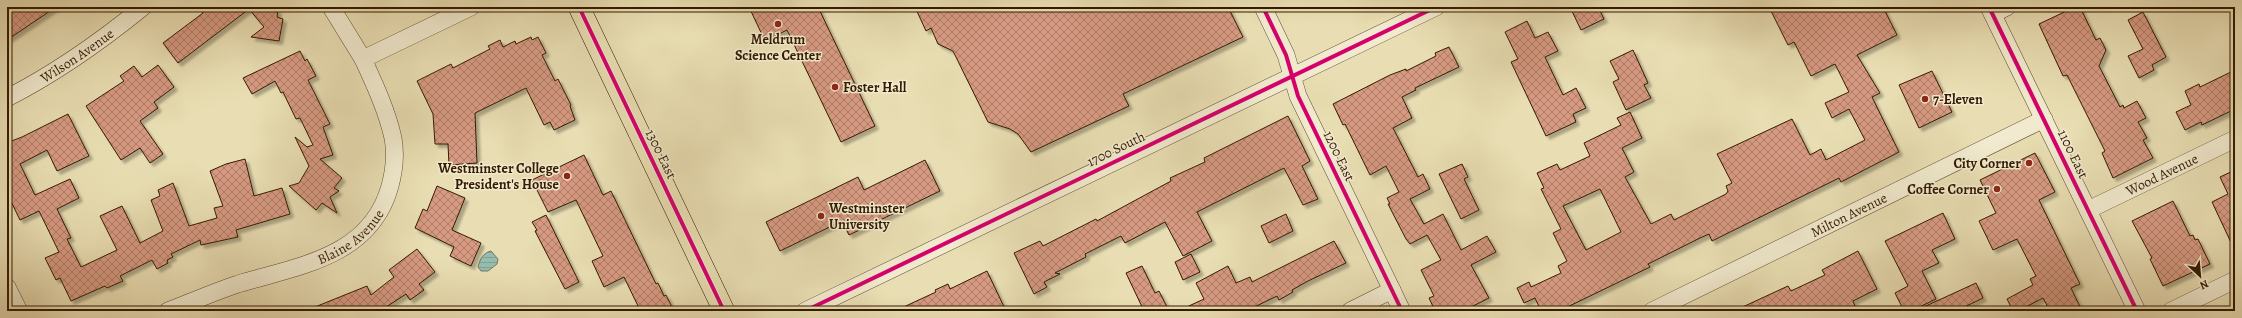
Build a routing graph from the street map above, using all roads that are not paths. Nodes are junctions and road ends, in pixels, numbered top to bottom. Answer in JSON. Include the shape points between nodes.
{"nodes":[{"id":1,"x":143,"y":7,"type":"edge"},
{"id":2,"x":331,"y":7,"type":"edge"},
{"id":3,"x":471,"y":7,"type":"edge"},
{"id":4,"x":579,"y":7,"type":"edge"},
{"id":5,"x":1263,"y":7,"type":"edge"},
{"id":6,"x":1436,"y":7,"type":"edge"},
{"id":7,"x":1996,"y":9,"type":"edge"},
{"id":8,"x":363,"y":59,"type":"junction"},
{"id":9,"x":1292,"y":76,"type":"junction"},
{"id":10,"x":7,"y":98,"type":"edge"},
{"id":11,"x":2044,"y":119,"type":"junction"},
{"id":12,"x":2235,"y":139,"type":"edge"},
{"id":13,"x":2088,"y":210,"type":"junction"},
{"id":14,"x":2235,"y":280,"type":"edge"},
{"id":15,"x":7,"y":287,"type":"edge"},
{"id":16,"x":1392,"y":290,"type":"junction"},
{"id":17,"x":19,"y":311,"type":"edge"},
{"id":18,"x":168,"y":311,"type":"edge"},
{"id":19,"x":724,"y":311,"type":"edge"},
{"id":20,"x":805,"y":311,"type":"edge"},
{"id":21,"x":1350,"y":311,"type":"edge"},
{"id":22,"x":1402,"y":311,"type":"edge"},
{"id":23,"x":1652,"y":311,"type":"edge"},
{"id":24,"x":2137,"y":311,"type":"edge"},
{"id":25,"x":2171,"y":311,"type":"edge"}],
"edges":[{"from":1,"to":10,"type":"street","name":"Wilson Avenue","via":[[61,68]]},
{"from":2,"to":8,"type":"street"},
{"from":3,"to":8,"type":"street"},
{"from":4,"to":19,"type":"main road","name":"1300 East"},
{"from":5,"to":9,"type":"street","name":"1200 East","via":[[1286,55]]},
{"from":6,"to":9,"type":"street","name":"1700 South"},
{"from":7,"to":11,"type":"street","name":"1100 East"},
{"from":8,"to":18,"type":"street","name":"Blaine Avenue","via":[[389,123],[394,157],[388,193],[370,226],[339,251],[321,259],[230,287]]},
{"from":9,"to":16,"type":"street","name":"1200 East","via":[[1298,96]]},
{"from":9,"to":20,"type":"street","name":"1700 South"},
{"from":11,"to":13,"type":"street","name":"1100 East"},
{"from":11,"to":23,"type":"street","name":"Milton Avenue"},
{"from":12,"to":13,"type":"street","name":"Wood Avenue"},
{"from":13,"to":24,"type":"street","name":"1100 East"},
{"from":14,"to":25,"type":"street"},
{"from":15,"to":17,"type":"street"},
{"from":16,"to":21,"type":"street"},
{"from":16,"to":22,"type":"street","name":"1200 East"}]}
